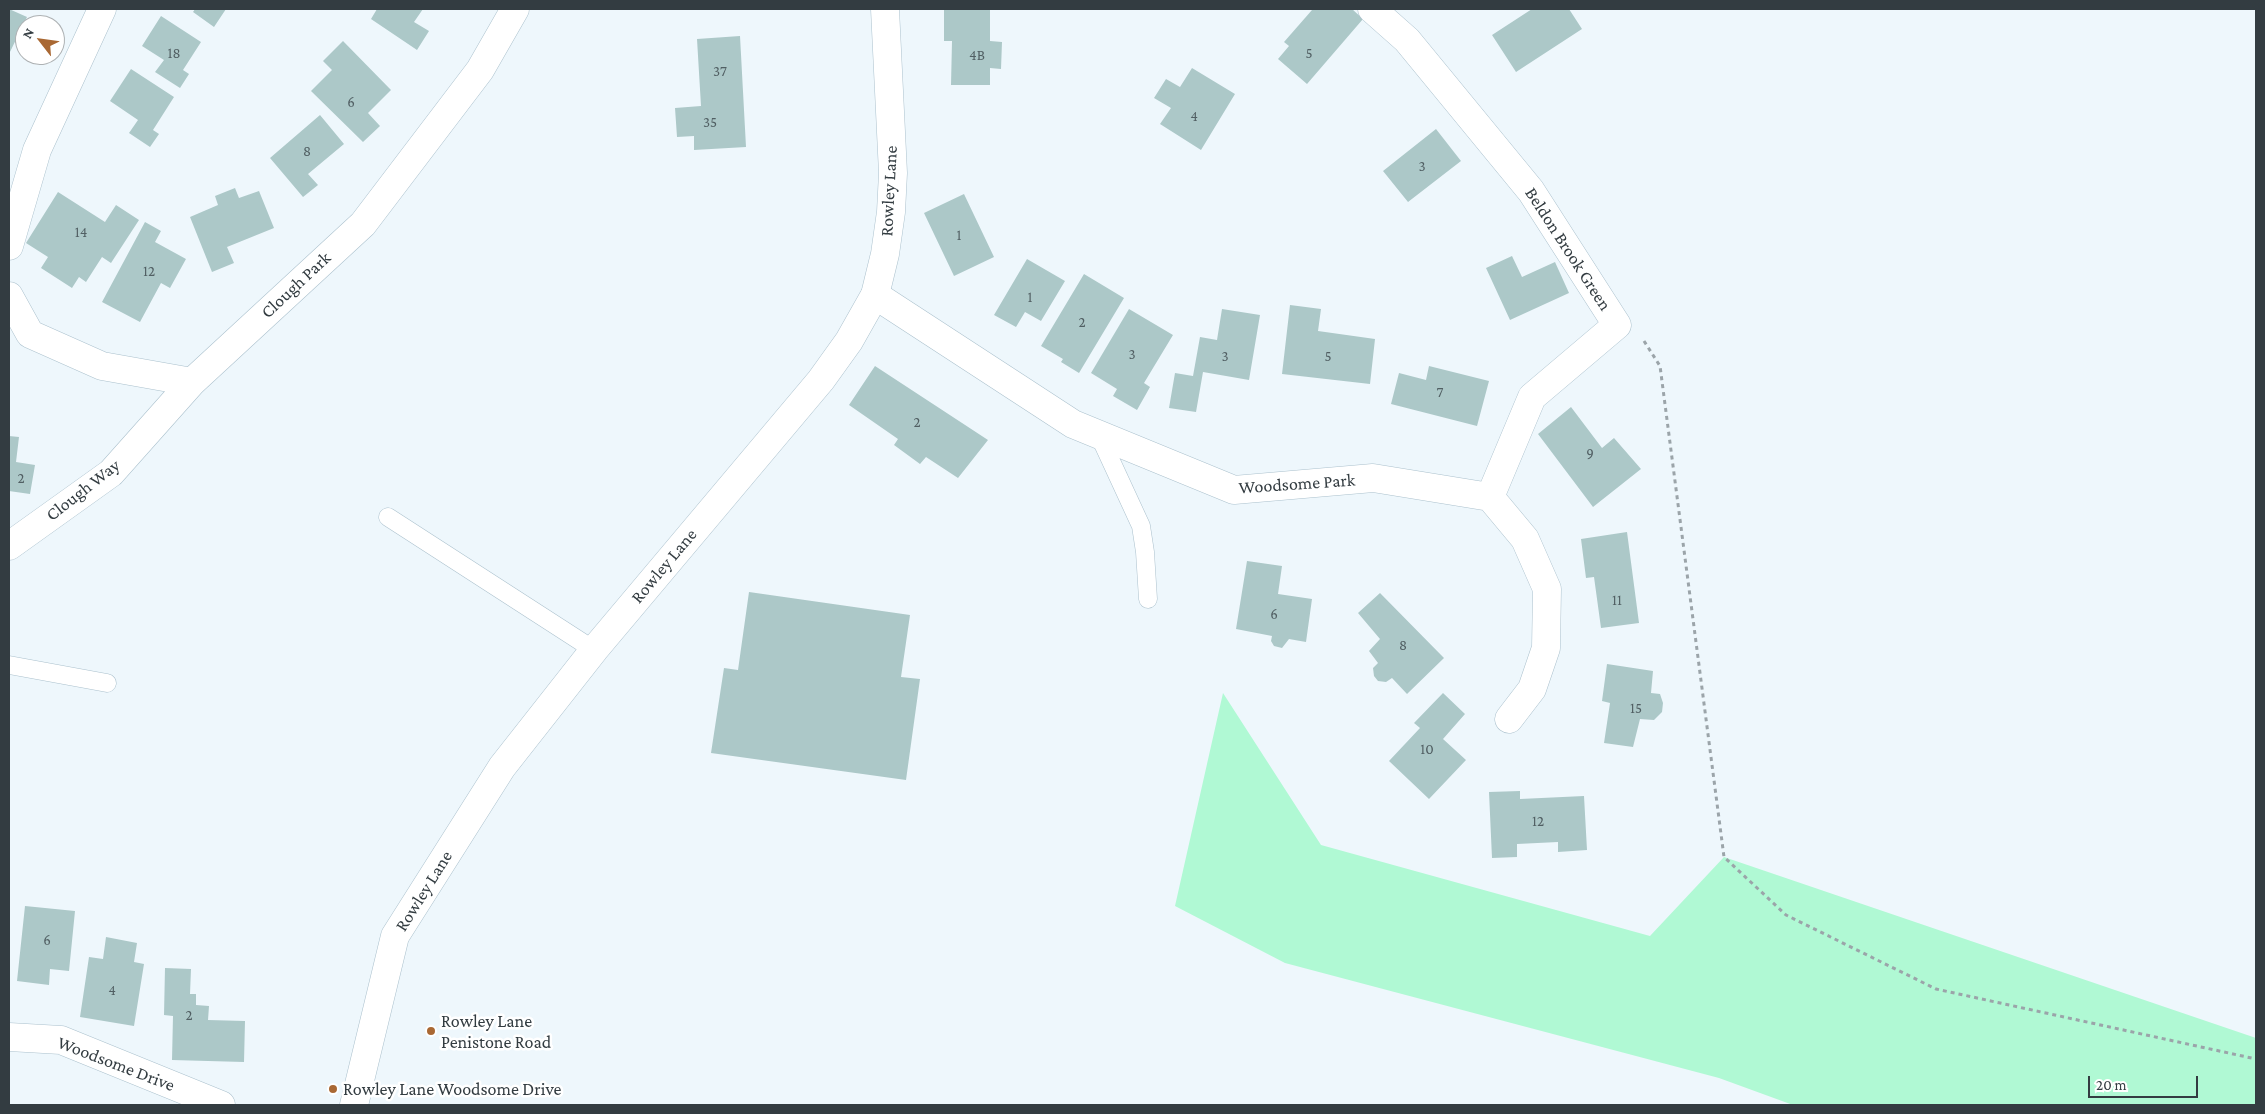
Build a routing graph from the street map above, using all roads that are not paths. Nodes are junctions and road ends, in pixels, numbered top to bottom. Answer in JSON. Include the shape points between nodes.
{"nodes":[{"id":1,"x":102,"y":9,"type":"edge"},
{"id":2,"x":515,"y":9,"type":"edge"},
{"id":3,"x":885,"y":9,"type":"edge"},
{"id":4,"x":1372,"y":9,"type":"edge"},
{"id":5,"x":9,"y":246,"type":"edge"},
{"id":6,"x":875,"y":295,"type":"junction"},
{"id":7,"x":9,"y":296,"type":"edge"},
{"id":8,"x":192,"y":382,"type":"junction"},
{"id":9,"x":1099,"y":435,"type":"junction"},
{"id":10,"x":1490,"y":497,"type":"junction"},
{"id":11,"x":388,"y":517,"type":"dead end"},
{"id":12,"x":9,"y":546,"type":"edge"},
{"id":13,"x":1148,"y":599,"type":"dead end"},
{"id":14,"x":594,"y":650,"type":"junction"},
{"id":15,"x":9,"y":665,"type":"edge"},
{"id":16,"x":107,"y":683,"type":"dead end"},
{"id":17,"x":1509,"y":719,"type":"dead end"},
{"id":18,"x":9,"y":1036,"type":"edge"},
{"id":19,"x":221,"y":1105,"type":"edge"},
{"id":20,"x":354,"y":1105,"type":"edge"}],
"edges":[{"from":1,"to":5,"type":"street","via":[[37,150]]},
{"from":2,"to":8,"type":"street","name":"Clough Park","via":[[480,70],[363,224]]},
{"from":3,"to":6,"type":"street","name":"Rowley Lane","via":[[892,202]]},
{"from":4,"to":10,"type":"street","name":"Beldon Brook Green","via":[[1407,40],[1531,191],[1618,325],[1532,397]]},
{"from":6,"to":9,"type":"street","name":"Woodsome Park","via":[[1074,424]]},
{"from":6,"to":14,"type":"street","name":"Rowley Lane","via":[[849,341],[821,380]]},
{"from":7,"to":8,"type":"street","via":[[30,334],[102,366]]},
{"from":8,"to":12,"type":"street","name":"Clough Way","via":[[111,473]]},
{"from":9,"to":10,"type":"street","name":"Woodsome Park","via":[[1234,490],[1373,478]]},
{"from":9,"to":13,"type":"lane","via":[[1141,526]]},
{"from":10,"to":17,"type":"street","via":[[1525,539],[1547,589],[1546,648],[1532,689]]},
{"from":11,"to":14,"type":"lane"},
{"from":14,"to":20,"type":"street","name":"Rowley Lane","via":[[502,767],[395,936]]},
{"from":15,"to":16,"type":"lane"},
{"from":18,"to":19,"type":"street","name":"Woodsome Drive","via":[[61,1040]]}]}
